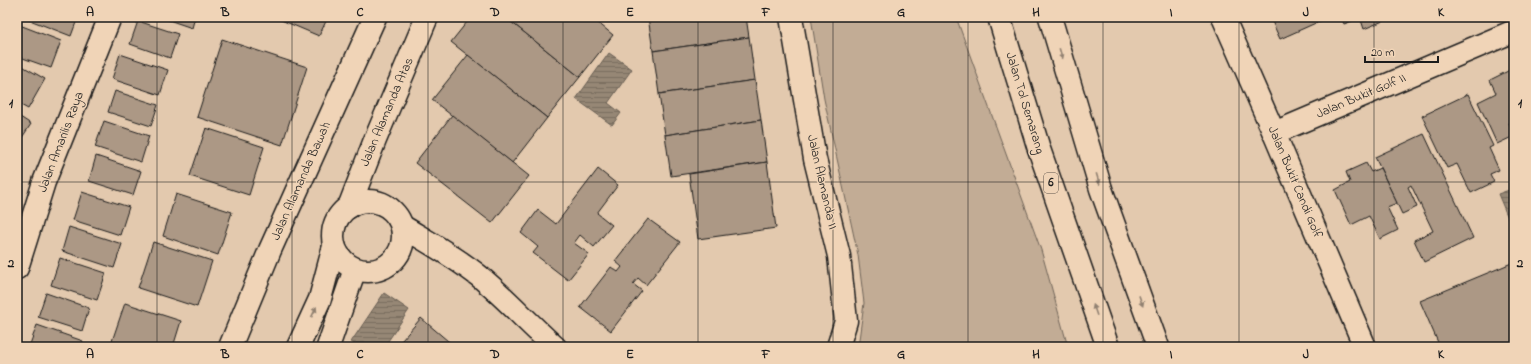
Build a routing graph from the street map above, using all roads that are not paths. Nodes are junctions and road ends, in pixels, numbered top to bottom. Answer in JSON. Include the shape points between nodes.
{"nodes":[{"id":1,"x":110,"y":17,"type":"edge"},
{"id":2,"x":375,"y":17,"type":"edge"},
{"id":3,"x":427,"y":17,"type":"edge"},
{"id":4,"x":791,"y":17,"type":"edge"},
{"id":5,"x":999,"y":17,"type":"edge"},
{"id":6,"x":1050,"y":17,"type":"edge"},
{"id":7,"x":1223,"y":17,"type":"edge"},
{"id":8,"x":1514,"y":31,"type":"edge"},
{"id":9,"x":1274,"y":133,"type":"junction"},
{"id":10,"x":44,"y":182,"type":"junction"},
{"id":11,"x":348,"y":206,"type":"junction"},
{"id":12,"x":17,"y":221,"type":"edge"},
{"id":13,"x":402,"y":226,"type":"junction"},
{"id":14,"x":334,"y":246,"type":"junction"},
{"id":15,"x":18,"y":258,"type":"edge"},
{"id":16,"x":355,"y":269,"type":"junction"},
{"id":17,"x":230,"y":347,"type":"edge"},
{"id":18,"x":298,"y":347,"type":"edge"},
{"id":19,"x":328,"y":347,"type":"edge"},
{"id":20,"x":555,"y":347,"type":"edge"},
{"id":21,"x":838,"y":347,"type":"edge"},
{"id":22,"x":1108,"y":347,"type":"edge"},
{"id":23,"x":1158,"y":347,"type":"edge"},
{"id":24,"x":1365,"y":347,"type":"edge"}],
"edges":[{"from":1,"to":10,"type":"main road","name":"Jalan Amarilis Raya"},
{"from":2,"to":17,"type":"main road","name":"Jalan Alamanda Bawah","via":[[270,250]]},
{"from":3,"to":11,"type":"main road","name":"Jalan Alamanda Atas"},
{"from":4,"to":21,"type":"main road","name":"Jalan Alamanda II","via":[[815,159],[839,256],[846,321]]},
{"from":22,"to":5,"type":"main road","name":"Jalan Tol Semarang","number":"6","one_way":true,"via":[[1039,149]]},
{"from":6,"to":23,"type":"main road","one_way":true,"via":[[1101,189]]},
{"from":7,"to":9,"type":"main road","name":"Jalan Bukit Candi Golf"},
{"from":8,"to":9,"type":"main road","name":"Jalan Bukit Golf II"},
{"from":9,"to":24,"type":"main road","name":"Jalan Bukit Candi Golf"},
{"from":10,"to":12,"type":"main road"},
{"from":10,"to":15,"type":"main road","name":"Jalan Amarilis Raya"},
{"from":11,"to":13,"type":"main road","via":[[358,202],[380,203],[390,208]]},
{"from":11,"to":14,"type":"main road","via":[[335,224],[332,235]]},
{"from":13,"to":16,"type":"main road","via":[[401,248],[387,266],[377,270]]},
{"from":13,"to":20,"type":"main road","via":[[478,276]]},
{"from":14,"to":16,"type":"main road","via":[[338,256]]},
{"from":18,"to":14,"type":"main road","one_way":true,"via":[[320,299]]},
{"from":16,"to":19,"type":"main road"}]}
